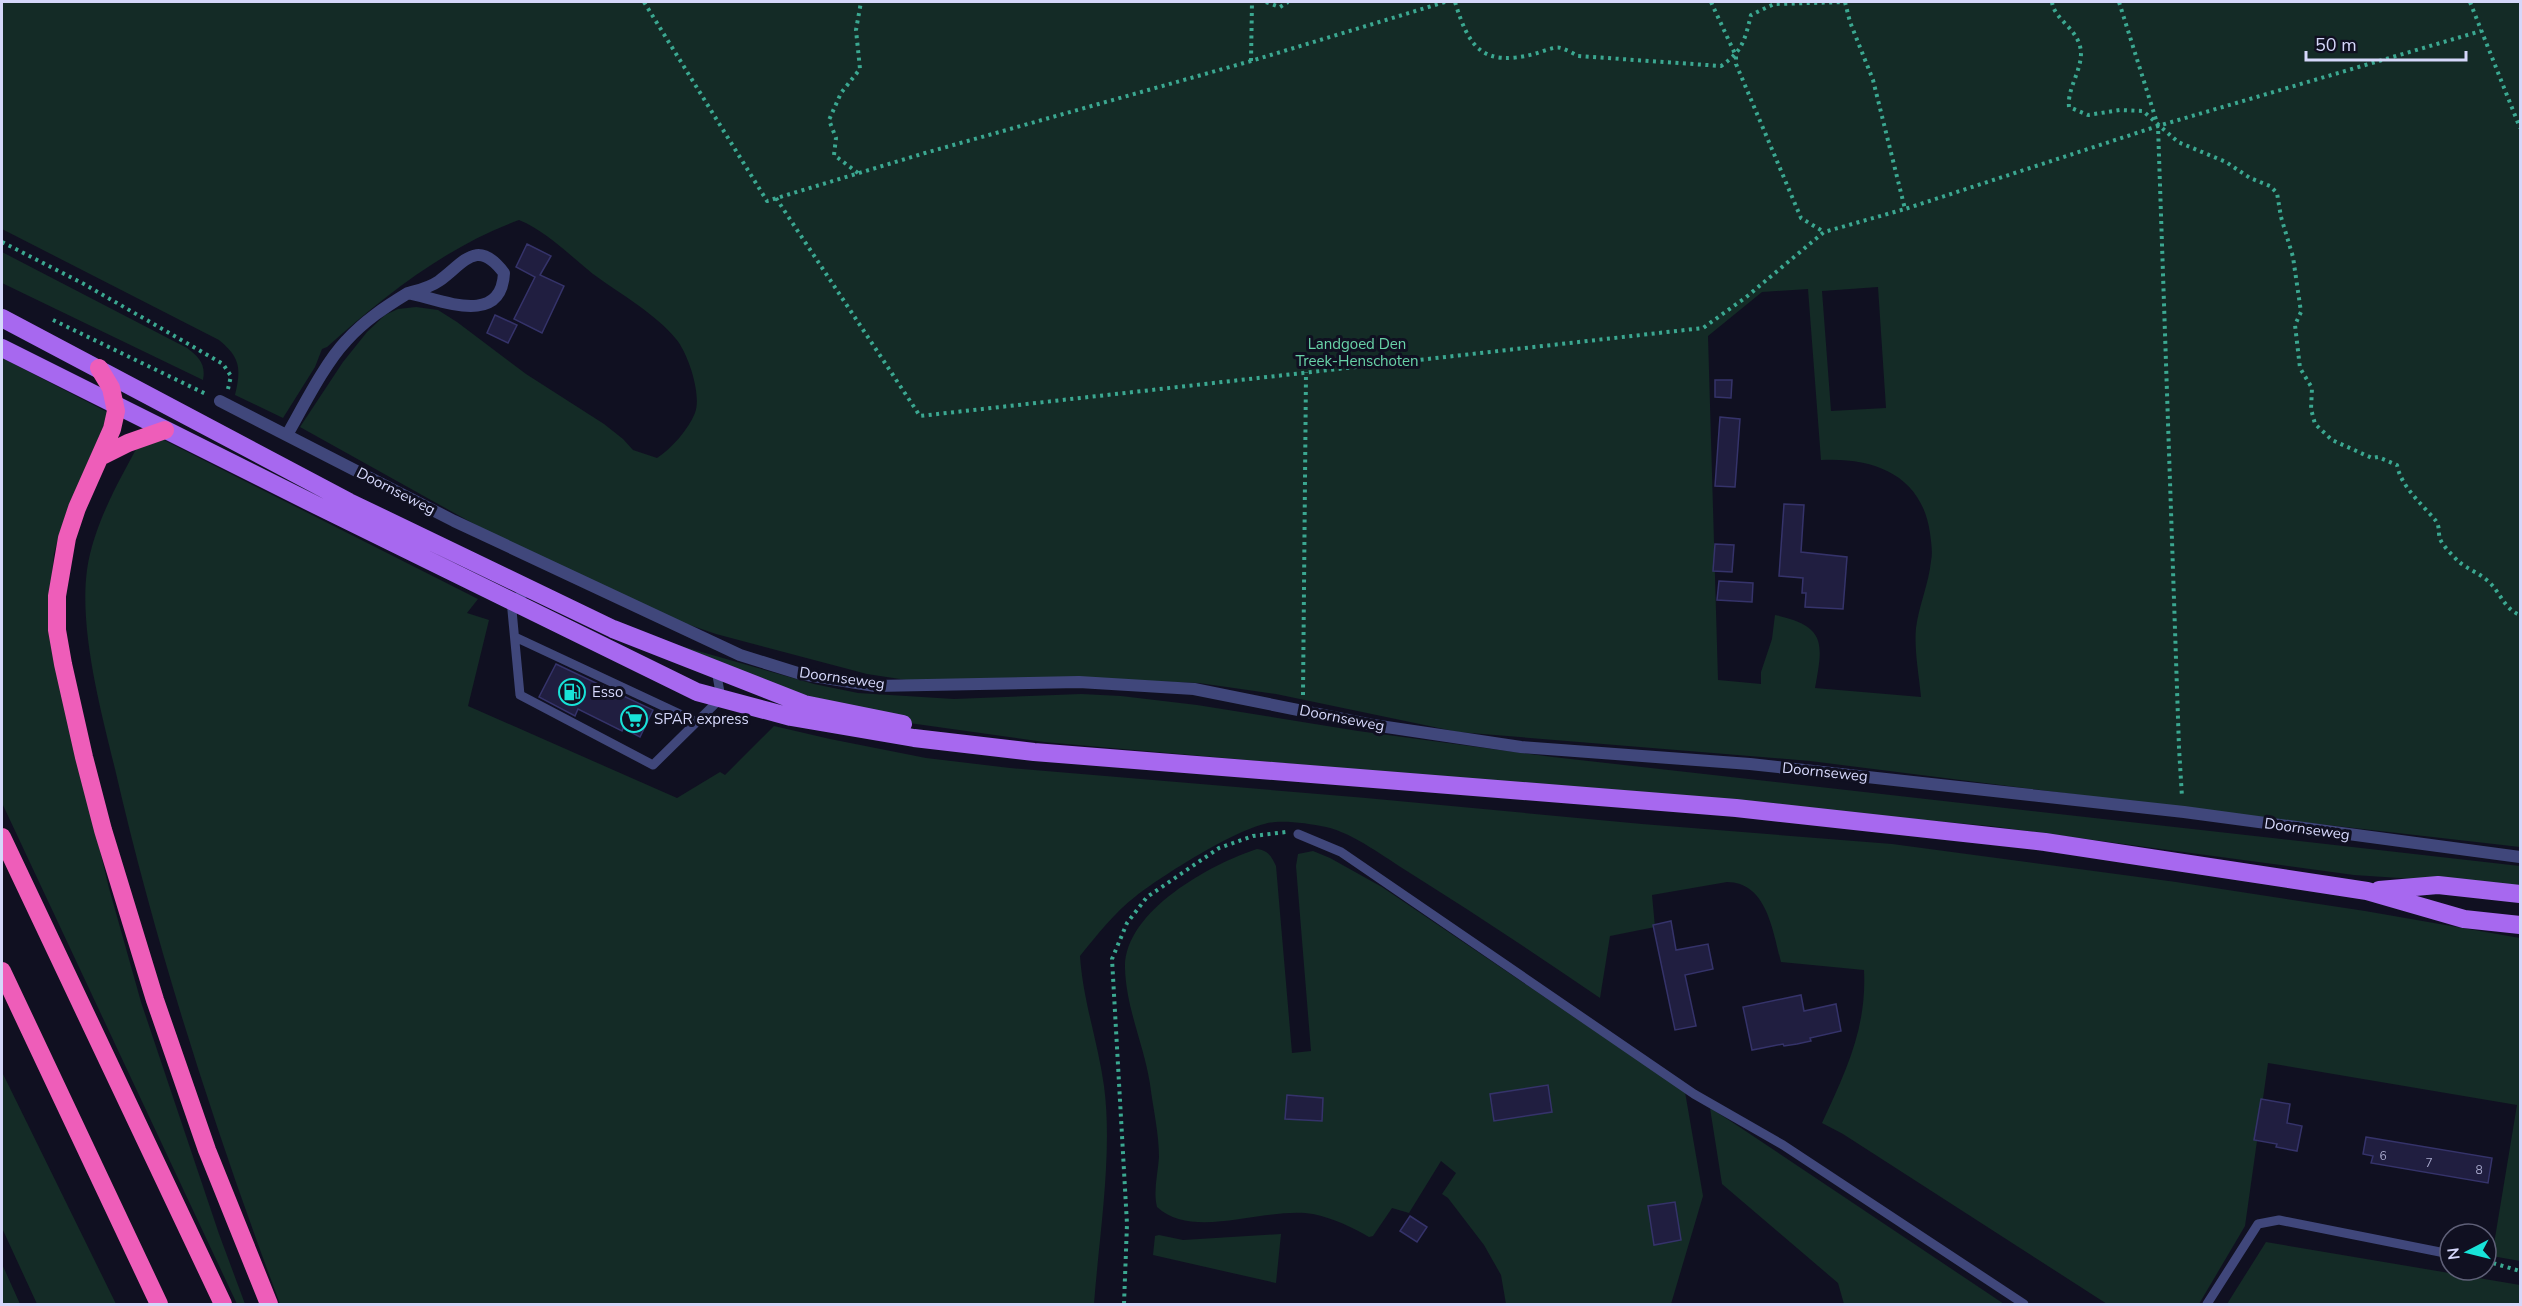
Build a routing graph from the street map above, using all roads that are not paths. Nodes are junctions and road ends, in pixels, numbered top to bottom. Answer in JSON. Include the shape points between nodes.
{"nodes":[{"id":1,"x":408,"y":293,"type":"junction"},
{"id":2,"x":2,"y":318,"type":"edge"},
{"id":3,"x":2,"y":348,"type":"edge"},
{"id":4,"x":99,"y":368,"type":"junction"},
{"id":5,"x":220,"y":401,"type":"road end"},
{"id":6,"x":117,"y":406,"type":"junction"},
{"id":7,"x":165,"y":430,"type":"junction"},
{"id":8,"x":287,"y":435,"type":"junction"},
{"id":9,"x":102,"y":456,"type":"junction"},
{"id":10,"x":531,"y":590,"type":"junction"},
{"id":11,"x":511,"y":600,"type":"junction"},
{"id":12,"x":514,"y":637,"type":"junction"},
{"id":13,"x":716,"y":670,"type":"junction"},
{"id":14,"x":721,"y":698,"type":"junction"},
{"id":15,"x":697,"y":722,"type":"junction"},
{"id":16,"x":1034,"y":752,"type":"junction"},
{"id":17,"x":1298,"y":834,"type":"road end"},
{"id":18,"x":2,"y":837,"type":"edge"},
{"id":19,"x":2520,"y":857,"type":"edge"},
{"id":20,"x":2367,"y":891,"type":"junction"},
{"id":21,"x":2520,"y":894,"type":"edge"},
{"id":22,"x":2520,"y":925,"type":"edge"},
{"id":23,"x":2,"y":971,"type":"edge"},
{"id":24,"x":2,"y":983,"type":"edge"},
{"id":25,"x":15,"y":999,"type":"junction"},
{"id":26,"x":2438,"y":1252,"type":"edge"},
{"id":27,"x":159,"y":1305,"type":"edge"},
{"id":28,"x":223,"y":1305,"type":"edge"},
{"id":29,"x":269,"y":1305,"type":"edge"},
{"id":30,"x":2024,"y":1305,"type":"edge"},
{"id":31,"x":2207,"y":1305,"type":"edge"}],
"edges":[{"from":1,"to":1,"type":"street","via":[[449,304],[477,305],[499,295],[504,273],[494,260],[467,257],[439,281]]},
{"from":1,"to":8,"type":"street","via":[[370,318],[345,342]]},
{"from":2,"to":4,"type":"main road","name":"Doornseweg"},
{"from":3,"to":6,"type":"main road","name":"Doornseweg"},
{"from":4,"to":6,"type":"highway"},
{"from":4,"to":10,"type":"main road","name":"Doornseweg","via":[[349,502]]},
{"from":5,"to":8,"type":"street","name":"Doornseweg"},
{"from":6,"to":7,"type":"main road","name":"Doornseweg"},
{"from":6,"to":9,"type":"highway"},
{"from":7,"to":9,"type":"highway"},
{"from":7,"to":11,"type":"main road","name":"Doornseweg"},
{"from":8,"to":19,"type":"street","name":"Doornseweg","via":[[454,521],[740,655],[801,674],[875,686],[1079,682],[1194,689],[1373,725],[1521,747],[1750,764],[2184,812]]},
{"from":9,"to":29,"type":"highway","via":[[77,507],[60,571],[57,630],[63,664],[103,830],[154,1000],[207,1150]]},
{"from":10,"to":11,"type":"lane"},
{"from":10,"to":13,"type":"main road","name":"Doornseweg","via":[[613,629]]},
{"from":11,"to":12,"type":"lane"},
{"from":11,"to":14,"type":"main road","name":"Doornseweg","via":[[698,692]]},
{"from":12,"to":15,"type":"lane"},
{"from":12,"to":15,"type":"lane","via":[[520,696],[654,765]]},
{"from":13,"to":14,"type":"lane"},
{"from":13,"to":16,"type":"main road","name":"Doornseweg","via":[[804,704]]},
{"from":14,"to":15,"type":"lane"},
{"from":14,"to":16,"type":"main road","name":"Doornseweg","via":[[803,719],[914,738]]},
{"from":16,"to":20,"type":"main road","name":"Doornseweg","via":[[1748,810],[2045,842]]},
{"from":17,"to":30,"type":"lane","via":[[1341,852],[1694,1094],[1783,1145]]},
{"from":18,"to":28,"type":"highway"},
{"from":20,"to":21,"type":"main road","name":"Doornseweg","via":[[2438,885]]},
{"from":20,"to":22,"type":"main road","name":"Doornseweg","via":[[2464,919]]},
{"from":23,"to":25,"type":"highway"},
{"from":24,"to":25,"type":"highway"},
{"from":25,"to":27,"type":"highway"},
{"from":26,"to":31,"type":"lane","via":[[2279,1220],[2258,1224]]}]}
